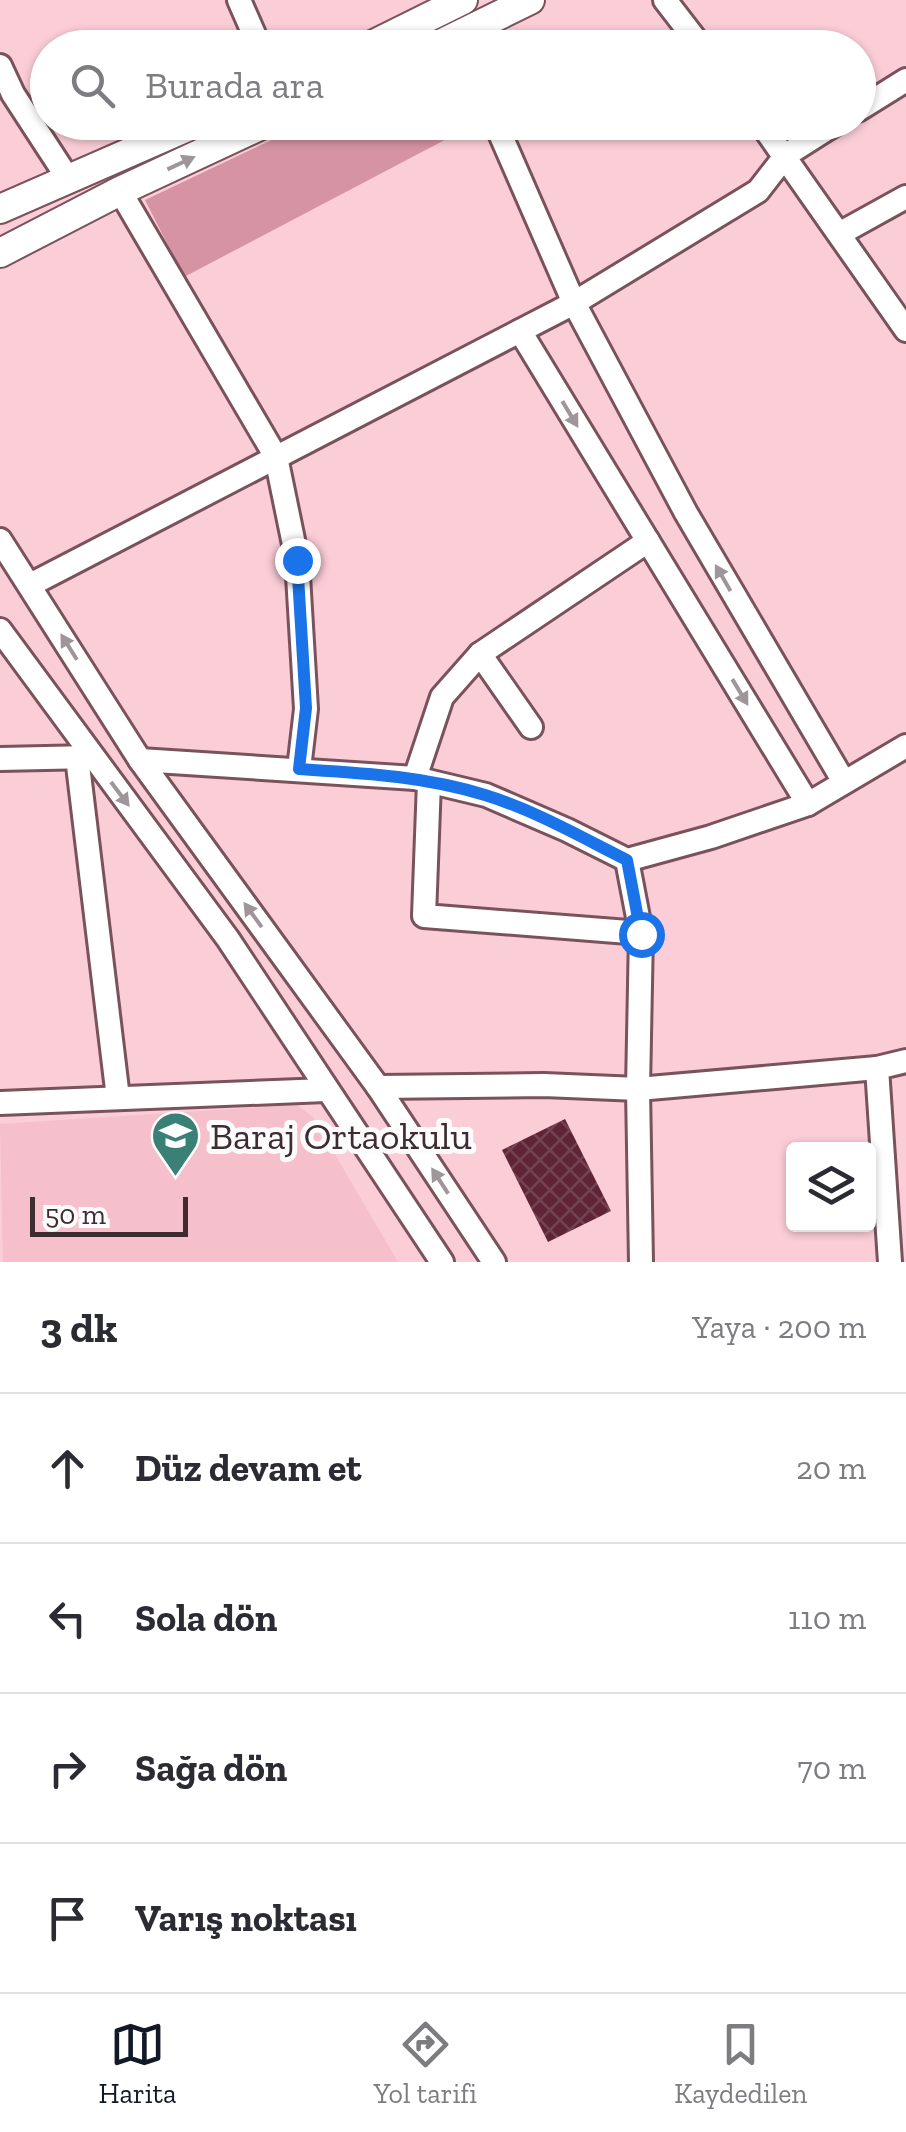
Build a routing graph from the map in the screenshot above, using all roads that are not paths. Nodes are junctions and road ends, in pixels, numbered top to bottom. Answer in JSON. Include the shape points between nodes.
{"nodes":[{"id":1,"x":239,"y":0,"type":"edge"},
{"id":2,"x":463,"y":0,"type":"edge"},
{"id":3,"x":530,"y":0,"type":"edge"},
{"id":4,"x":665,"y":0,"type":"edge"},
{"id":5,"x":252,"y":30,"type":"edge"},
{"id":6,"x":402,"y":30,"type":"edge"},
{"id":7,"x":475,"y":30,"type":"edge"},
{"id":8,"x":688,"y":30,"type":"edge"},
{"id":9,"x":0,"y":66,"type":"edge"},
{"id":10,"x":906,"y":80,"type":"edge"},
{"id":11,"x":876,"y":99,"type":"edge"},
{"id":12,"x":30,"y":120,"type":"edge"},
{"id":13,"x":43,"y":140,"type":"edge"},
{"id":14,"x":157,"y":140,"type":"edge"},
{"id":15,"x":229,"y":140,"type":"edge"},
{"id":16,"x":503,"y":140,"type":"edge"},
{"id":17,"x":774,"y":140,"type":"edge"},
{"id":18,"x":810,"y":140,"type":"edge"},
{"id":19,"x":786,"y":156,"type":"junction"},
{"id":20,"x":67,"y":178,"type":"junction"},
{"id":21,"x":120,"y":191,"type":"junction"},
{"id":22,"x":906,"y":197,"type":"edge"},
{"id":23,"x":0,"y":209,"type":"edge"},
{"id":24,"x":838,"y":234,"type":"junction"},
{"id":25,"x":0,"y":253,"type":"edge"},
{"id":26,"x":574,"y":303,"type":"junction"},
{"id":27,"x":906,"y":330,"type":"edge"},
{"id":28,"x":520,"y":331,"type":"junction"},
{"id":29,"x":276,"y":458,"type":"junction"},
{"id":30,"x":0,"y":540,"type":"edge"},
{"id":31,"x":648,"y":542,"type":"junction"},
{"id":32,"x":30,"y":586,"type":"junction"},
{"id":33,"x":0,"y":630,"type":"edge"},
{"id":34,"x":480,"y":654,"type":"junction"},
{"id":35,"x":531,"y":726,"type":"dead end"},
{"id":36,"x":906,"y":746,"type":"edge"},
{"id":37,"x":85,"y":757,"type":"junction"},
{"id":38,"x":0,"y":759,"type":"edge"},
{"id":39,"x":140,"y":760,"type":"junction"},
{"id":40,"x":299,"y":769,"type":"junction"},
{"id":41,"x":422,"y":780,"type":"junction"},
{"id":42,"x":844,"y":782,"type":"junction"},
{"id":43,"x":808,"y":804,"type":"junction"},
{"id":44,"x":627,"y":860,"type":"junction"},
{"id":45,"x":641,"y":934,"type":"junction"},
{"id":46,"x":906,"y":1061,"type":"edge"},
{"id":47,"x":877,"y":1068,"type":"junction"},
{"id":48,"x":378,"y":1087,"type":"junction"},
{"id":49,"x":638,"y":1089,"type":"junction"},
{"id":50,"x":326,"y":1090,"type":"junction"},
{"id":51,"x":118,"y":1098,"type":"junction"},
{"id":52,"x":0,"y":1103,"type":"edge"},
{"id":53,"x":442,"y":1262,"type":"edge"},
{"id":54,"x":494,"y":1262,"type":"edge"},
{"id":55,"x":641,"y":1262,"type":"edge"},
{"id":56,"x":890,"y":1262,"type":"edge"}],
"edges":[{"from":1,"to":5,"type":"street"},
{"from":2,"to":6,"type":"main road"},
{"from":3,"to":7,"type":"main road"},
{"from":4,"to":8,"type":"street"},
{"from":9,"to":12,"type":"street"},
{"from":10,"to":11,"type":"street"},
{"from":13,"to":20,"type":"street"},
{"from":14,"to":20,"type":"main road"},
{"from":21,"to":15,"type":"main road","one_way":true},
{"from":16,"to":26,"type":"street"},
{"from":17,"to":19,"type":"street"},
{"from":18,"to":19,"type":"street"},
{"from":19,"to":24,"type":"street"},
{"from":19,"to":26,"type":"street","via":[[758,191]]},
{"from":20,"to":23,"type":"main road"},
{"from":21,"to":25,"type":"main road"},
{"from":21,"to":29,"type":"street"},
{"from":22,"to":24,"type":"street"},
{"from":24,"to":27,"type":"street"},
{"from":26,"to":28,"type":"street"},
{"from":42,"to":26,"type":"street","one_way":true,"via":[[695,529]]},
{"from":28,"to":29,"type":"street"},
{"from":28,"to":31,"type":"street","one_way":true},
{"from":29,"to":32,"type":"street"},
{"from":29,"to":40,"type":"street","via":[[297,560],[306,708]]},
{"from":30,"to":32,"type":"street"},
{"from":31,"to":34,"type":"street"},
{"from":31,"to":43,"type":"street","one_way":true},
{"from":39,"to":32,"type":"street","one_way":true},
{"from":33,"to":37,"type":"street"},
{"from":34,"to":35,"type":"street"},
{"from":34,"to":41,"type":"street","via":[[442,697]]},
{"from":36,"to":42,"type":"street"},
{"from":37,"to":38,"type":"street"},
{"from":37,"to":50,"type":"street","one_way":true,"via":[[228,939]]},
{"from":37,"to":51,"type":"street"},
{"from":39,"to":40,"type":"street"},
{"from":48,"to":39,"type":"street","one_way":true},
{"from":40,"to":41,"type":"street"},
{"from":41,"to":44,"type":"street","via":[[486,795]]},
{"from":41,"to":45,"type":"street","via":[[424,916]]},
{"from":42,"to":43,"type":"street"},
{"from":43,"to":44,"type":"street"},
{"from":44,"to":45,"type":"street"},
{"from":45,"to":49,"type":"street"},
{"from":46,"to":47,"type":"street"},
{"from":47,"to":49,"type":"street"},
{"from":47,"to":56,"type":"street"},
{"from":48,"to":49,"type":"street"},
{"from":54,"to":48,"type":"street","one_way":true},
{"from":49,"to":55,"type":"street"},
{"from":50,"to":51,"type":"street"},
{"from":50,"to":53,"type":"street"},
{"from":51,"to":52,"type":"street"}]}
